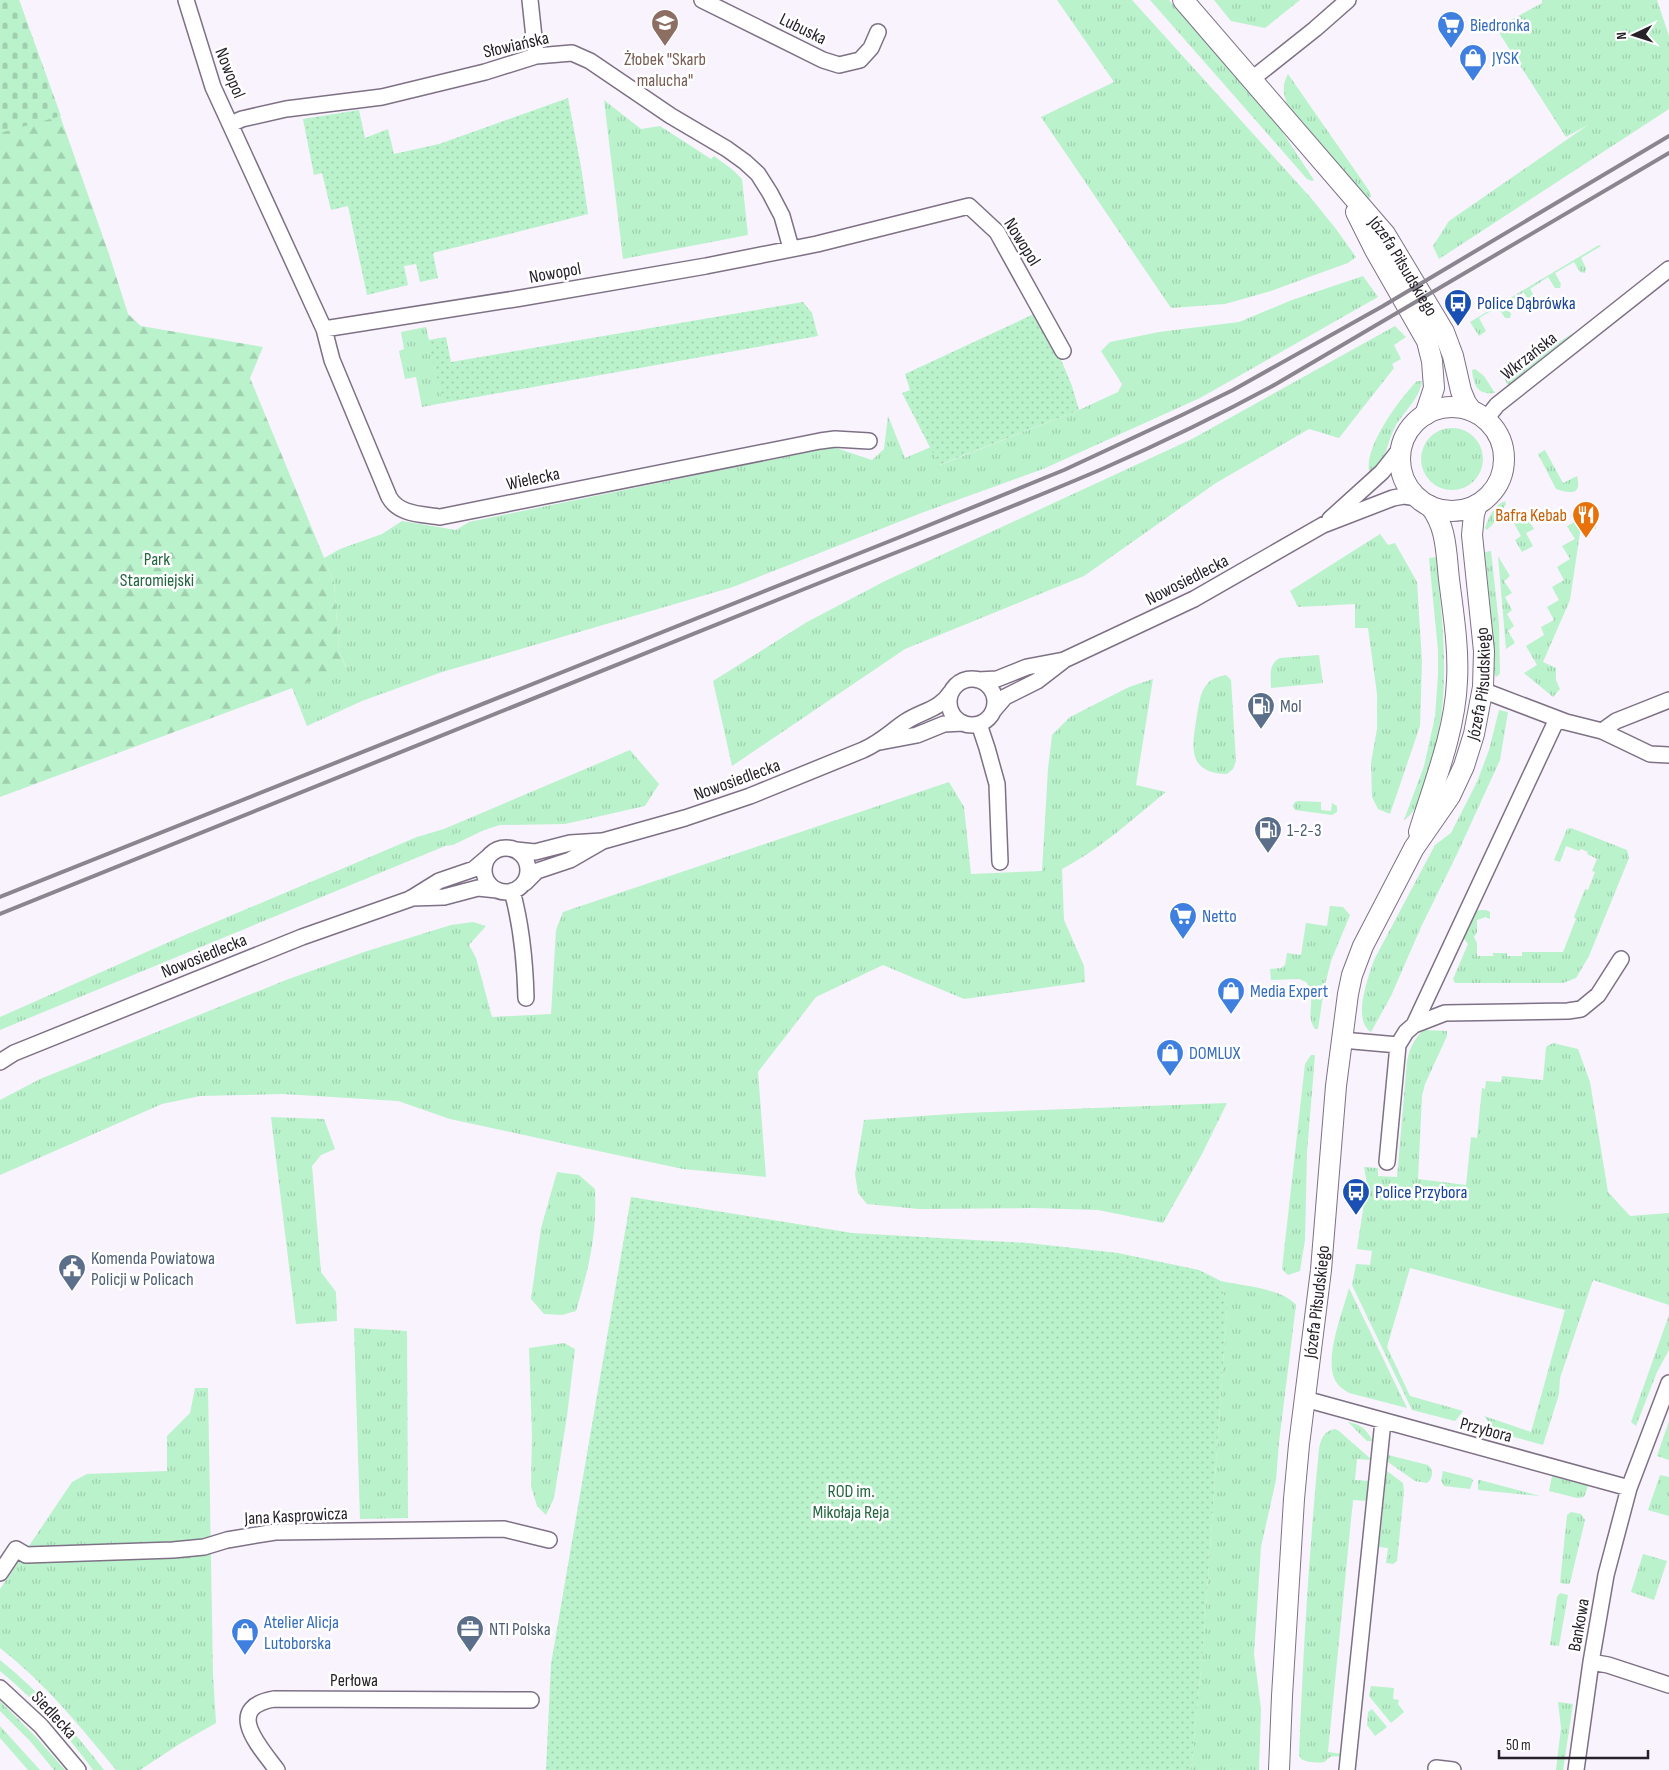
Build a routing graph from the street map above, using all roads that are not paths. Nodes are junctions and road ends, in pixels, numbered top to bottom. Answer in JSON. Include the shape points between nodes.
{"nodes":[{"id":1,"x":186,"y":0,"type":"edge"},
{"id":2,"x":530,"y":0,"type":"edge"},
{"id":3,"x":702,"y":0,"type":"edge"},
{"id":4,"x":1183,"y":0,"type":"edge"},
{"id":5,"x":1348,"y":0,"type":"edge"},
{"id":6,"x":878,"y":32,"type":"dead end"},
{"id":7,"x":536,"y":56,"type":"junction"},
{"id":8,"x":1252,"y":79,"type":"junction"},
{"id":9,"x":231,"y":124,"type":"junction"},
{"id":10,"x":1344,"y":185,"type":"junction"},
{"id":11,"x":791,"y":248,"type":"junction"},
{"id":12,"x":1669,"y":269,"type":"edge"},
{"id":13,"x":324,"y":329,"type":"junction"},
{"id":14,"x":1063,"y":351,"type":"dead end"},
{"id":15,"x":1425,"y":415,"type":"junction"},
{"id":16,"x":1479,"y":415,"type":"junction"},
{"id":17,"x":868,"y":440,"type":"dead end"},
{"id":18,"x":1401,"y":448,"type":"junction"},
{"id":19,"x":1424,"y":502,"type":"junction"},
{"id":20,"x":1477,"y":505,"type":"junction"},
{"id":21,"x":1324,"y":525,"type":"junction"},
{"id":22,"x":1064,"y":660,"type":"junction"},
{"id":23,"x":978,"y":680,"type":"junction"},
{"id":24,"x":1482,"y":690,"type":"junction"},
{"id":25,"x":951,"y":692,"type":"junction"},
{"id":26,"x":1669,"y":700,"type":"edge"},
{"id":27,"x":993,"y":711,"type":"junction"},
{"id":28,"x":1557,"y":719,"type":"junction"},
{"id":29,"x":963,"y":723,"type":"junction"},
{"id":30,"x":979,"y":724,"type":"junction"},
{"id":31,"x":1602,"y":732,"type":"junction"},
{"id":32,"x":879,"y":743,"type":"junction"},
{"id":33,"x":1669,"y":755,"type":"edge"},
{"id":34,"x":603,"y":842,"type":"junction"},
{"id":35,"x":1414,"y":848,"type":"junction"},
{"id":36,"x":516,"y":850,"type":"junction"},
{"id":37,"x":488,"y":857,"type":"junction"},
{"id":38,"x":1000,"y":862,"type":"dead end"},
{"id":39,"x":519,"y":887,"type":"junction"},
{"id":40,"x":497,"y":890,"type":"junction"},
{"id":41,"x":410,"y":898,"type":"junction"},
{"id":42,"x":1621,"y":959,"type":"dead end"},
{"id":43,"x":526,"y":998,"type":"dead end"},
{"id":44,"x":1414,"y":1025,"type":"junction"},
{"id":45,"x":1342,"y":1040,"type":"junction"},
{"id":46,"x":1398,"y":1045,"type":"junction"},
{"id":47,"x":7,"y":1054,"type":"edge"},
{"id":48,"x":0,"y":1062,"type":"edge"},
{"id":49,"x":1387,"y":1162,"type":"dead end"},
{"id":50,"x":1669,"y":1383,"type":"edge"},
{"id":51,"x":1305,"y":1399,"type":"junction"},
{"id":52,"x":1383,"y":1421,"type":"junction"},
{"id":53,"x":1629,"y":1488,"type":"junction"},
{"id":54,"x":550,"y":1540,"type":"dead end"},
{"id":55,"x":0,"y":1573,"type":"edge"},
{"id":56,"x":1591,"y":1662,"type":"junction"},
{"id":57,"x":1669,"y":1685,"type":"edge"},
{"id":58,"x":0,"y":1688,"type":"edge"},
{"id":59,"x":531,"y":1700,"type":"dead end"},
{"id":60,"x":1436,"y":1768,"type":"dead end"},
{"id":61,"x":78,"y":1770,"type":"edge"},
{"id":62,"x":276,"y":1770,"type":"edge"},
{"id":63,"x":1279,"y":1770,"type":"edge"},
{"id":64,"x":1347,"y":1770,"type":"edge"},
{"id":65,"x":1453,"y":1770,"type":"edge"},
{"id":66,"x":1576,"y":1770,"type":"edge"}],
"edges":[{"from":1,"to":9,"type":"street","name":"Nowopol","via":[[213,87]]},
{"from":2,"to":7,"type":"street"},
{"from":3,"to":6,"type":"street","name":"Lubuska","via":[[839,65],[860,60],[871,48]]},
{"from":4,"to":8,"type":"street","name":"Józefa Piłsudskiego"},
{"from":5,"to":8,"type":"street"},
{"from":7,"to":9,"type":"street","name":"Słowiańska","via":[[382,97],[286,109]]},
{"from":7,"to":11,"type":"street","name":"Słowiańska","via":[[572,53],[590,61],[745,162],[758,174],[770,193],[782,216]]},
{"from":8,"to":10,"type":"street","name":"Józefa Piłsudskiego"},
{"from":9,"to":13,"type":"street","name":"Nowopol"},
{"from":10,"to":15,"type":"street","name":"Józefa Piłsudskiego","via":[[1370,242],[1427,341],[1434,388]]},
{"from":10,"to":16,"type":"street","name":"Józefa Piłsudskiego","via":[[1390,242],[1439,323],[1454,356],[1466,403]]},
{"from":11,"to":13,"type":"street","name":"Nowopol","via":[[706,266]]},
{"from":11,"to":14,"type":"street","name":"Nowopol","via":[[969,206],[997,232]]},
{"from":12,"to":16,"type":"street","name":"Wkrzańska","via":[[1497,405]]},
{"from":13,"to":17,"type":"street","name":"Wielecka","via":[[332,360],[389,497],[401,510],[440,517],[820,441]]},
{"from":15,"to":16,"type":"street","name":"Józefa Piłsudskiego","via":[[1448,407]]},
{"from":15,"to":18,"type":"street","name":"Józefa Piłsudskiego","via":[[1411,426]]},
{"from":16,"to":20,"type":"street","name":"Józefa Piłsudskiego","via":[[1495,430],[1501,442],[1504,462],[1497,485]]},
{"from":18,"to":19,"type":"street","name":"Józefa Piłsudskiego","via":[[1400,467],[1404,478]]},
{"from":18,"to":21,"type":"street","name":"Nowosiedlecka","via":[[1382,472]]},
{"from":19,"to":20,"type":"street","name":"Józefa Piłsudskiego","via":[[1437,509],[1453,511]]},
{"from":19,"to":21,"type":"street","name":"Nowosiedlecka","via":[[1404,496],[1393,498]]},
{"from":19,"to":35,"type":"street","name":"Józefa Piłsudskiego","via":[[1439,518],[1445,538],[1457,682],[1450,728]]},
{"from":20,"to":24,"type":"street","name":"Józefa Piłsudskiego","via":[[1472,535],[1484,651]]},
{"from":21,"to":22,"type":"street","name":"Nowosiedlecka","via":[[1194,599]]},
{"from":22,"to":23,"type":"street","name":"Nowosiedlecka","via":[[1027,667],[997,679]]},
{"from":22,"to":27,"type":"street","name":"Nowosiedlecka","via":[[1037,681],[1005,697]]},
{"from":23,"to":25,"type":"street","name":"Nowosiedlecka","via":[[962,681]]},
{"from":23,"to":27,"type":"street","via":[[993,692]]},
{"from":24,"to":28,"type":"street"},
{"from":24,"to":35,"type":"street","name":"Józefa Piłsudskiego","via":[[1474,734],[1461,773],[1443,809]]},
{"from":25,"to":29,"type":"street","via":[[950,708]]},
{"from":25,"to":32,"type":"street","name":"Nowosiedlecka","via":[[938,706],[908,720]]},
{"from":26,"to":31,"type":"street","via":[[1616,721]]},
{"from":27,"to":30,"type":"street","name":"Nowosiedlecka"},
{"from":28,"to":31,"type":"street"},
{"from":28,"to":44,"type":"street"},
{"from":29,"to":30,"type":"street","name":"Nowosiedlecka"},
{"from":29,"to":32,"type":"street","name":"Nowosiedlecka","via":[[944,724],[917,736]]},
{"from":30,"to":38,"type":"street","via":[[996,784]]},
{"from":31,"to":33,"type":"street","via":[[1650,754]]},
{"from":32,"to":34,"type":"street","name":"Nowosiedlecka","via":[[750,796]]},
{"from":34,"to":36,"type":"street","name":"Nowosiedlecka","via":[[570,843],[535,852]]},
{"from":34,"to":39,"type":"street","name":"Nowosiedlecka","via":[[570,860],[537,871]]},
{"from":35,"to":45,"type":"street","name":"Józefa Piłsudskiego","via":[[1356,964]]},
{"from":36,"to":37,"type":"street","name":"Nowosiedlecka","via":[[500,848]]},
{"from":36,"to":39,"type":"street","via":[[528,864],[528,875]]},
{"from":37,"to":40,"type":"street","via":[[485,876]]},
{"from":37,"to":41,"type":"street","name":"Nowosiedlecka","via":[[474,869],[439,881]]},
{"from":39,"to":40,"type":"street","name":"Nowosiedlecka","via":[[504,892]]},
{"from":39,"to":43,"type":"street"},
{"from":40,"to":41,"type":"street","name":"Nowosiedlecka","via":[[481,888],[444,897]]},
{"from":41,"to":47,"type":"street","name":"Nowosiedlecka","via":[[302,937]]},
{"from":42,"to":44,"type":"street","via":[[1598,995],[1581,1009],[1445,1013]]},
{"from":44,"to":46,"type":"street"},
{"from":45,"to":46,"type":"street"},
{"from":45,"to":51,"type":"street","name":"Józefa Piłsudskiego","via":[[1322,1270]]},
{"from":46,"to":49,"type":"street"},
{"from":47,"to":48,"type":"street","name":"Nowosiedlecka"},
{"from":50,"to":53,"type":"street"},
{"from":51,"to":52,"type":"street","name":"Przybora"},
{"from":51,"to":63,"type":"street","name":"Józefa Piłsudskiego","via":[[1293,1509]]},
{"from":52,"to":53,"type":"street","name":"Przybora"},
{"from":52,"to":64,"type":"street"},
{"from":53,"to":56,"type":"street","name":"Bankowa","via":[[1606,1575]]},
{"from":54,"to":55,"type":"street","name":"Jana Kasprowicza","via":[[504,1530],[275,1532],[173,1550],[26,1555],[16,1549]]},
{"from":56,"to":57,"type":"street"},
{"from":56,"to":66,"type":"street","name":"Bankowa"},
{"from":58,"to":61,"type":"street","name":"Siedlecka","via":[[41,1726]]},
{"from":59,"to":62,"type":"street","name":"Perłowa","via":[[260,1701],[251,1709],[247,1722],[254,1739]]},
{"from":60,"to":65,"type":"street"}]}
